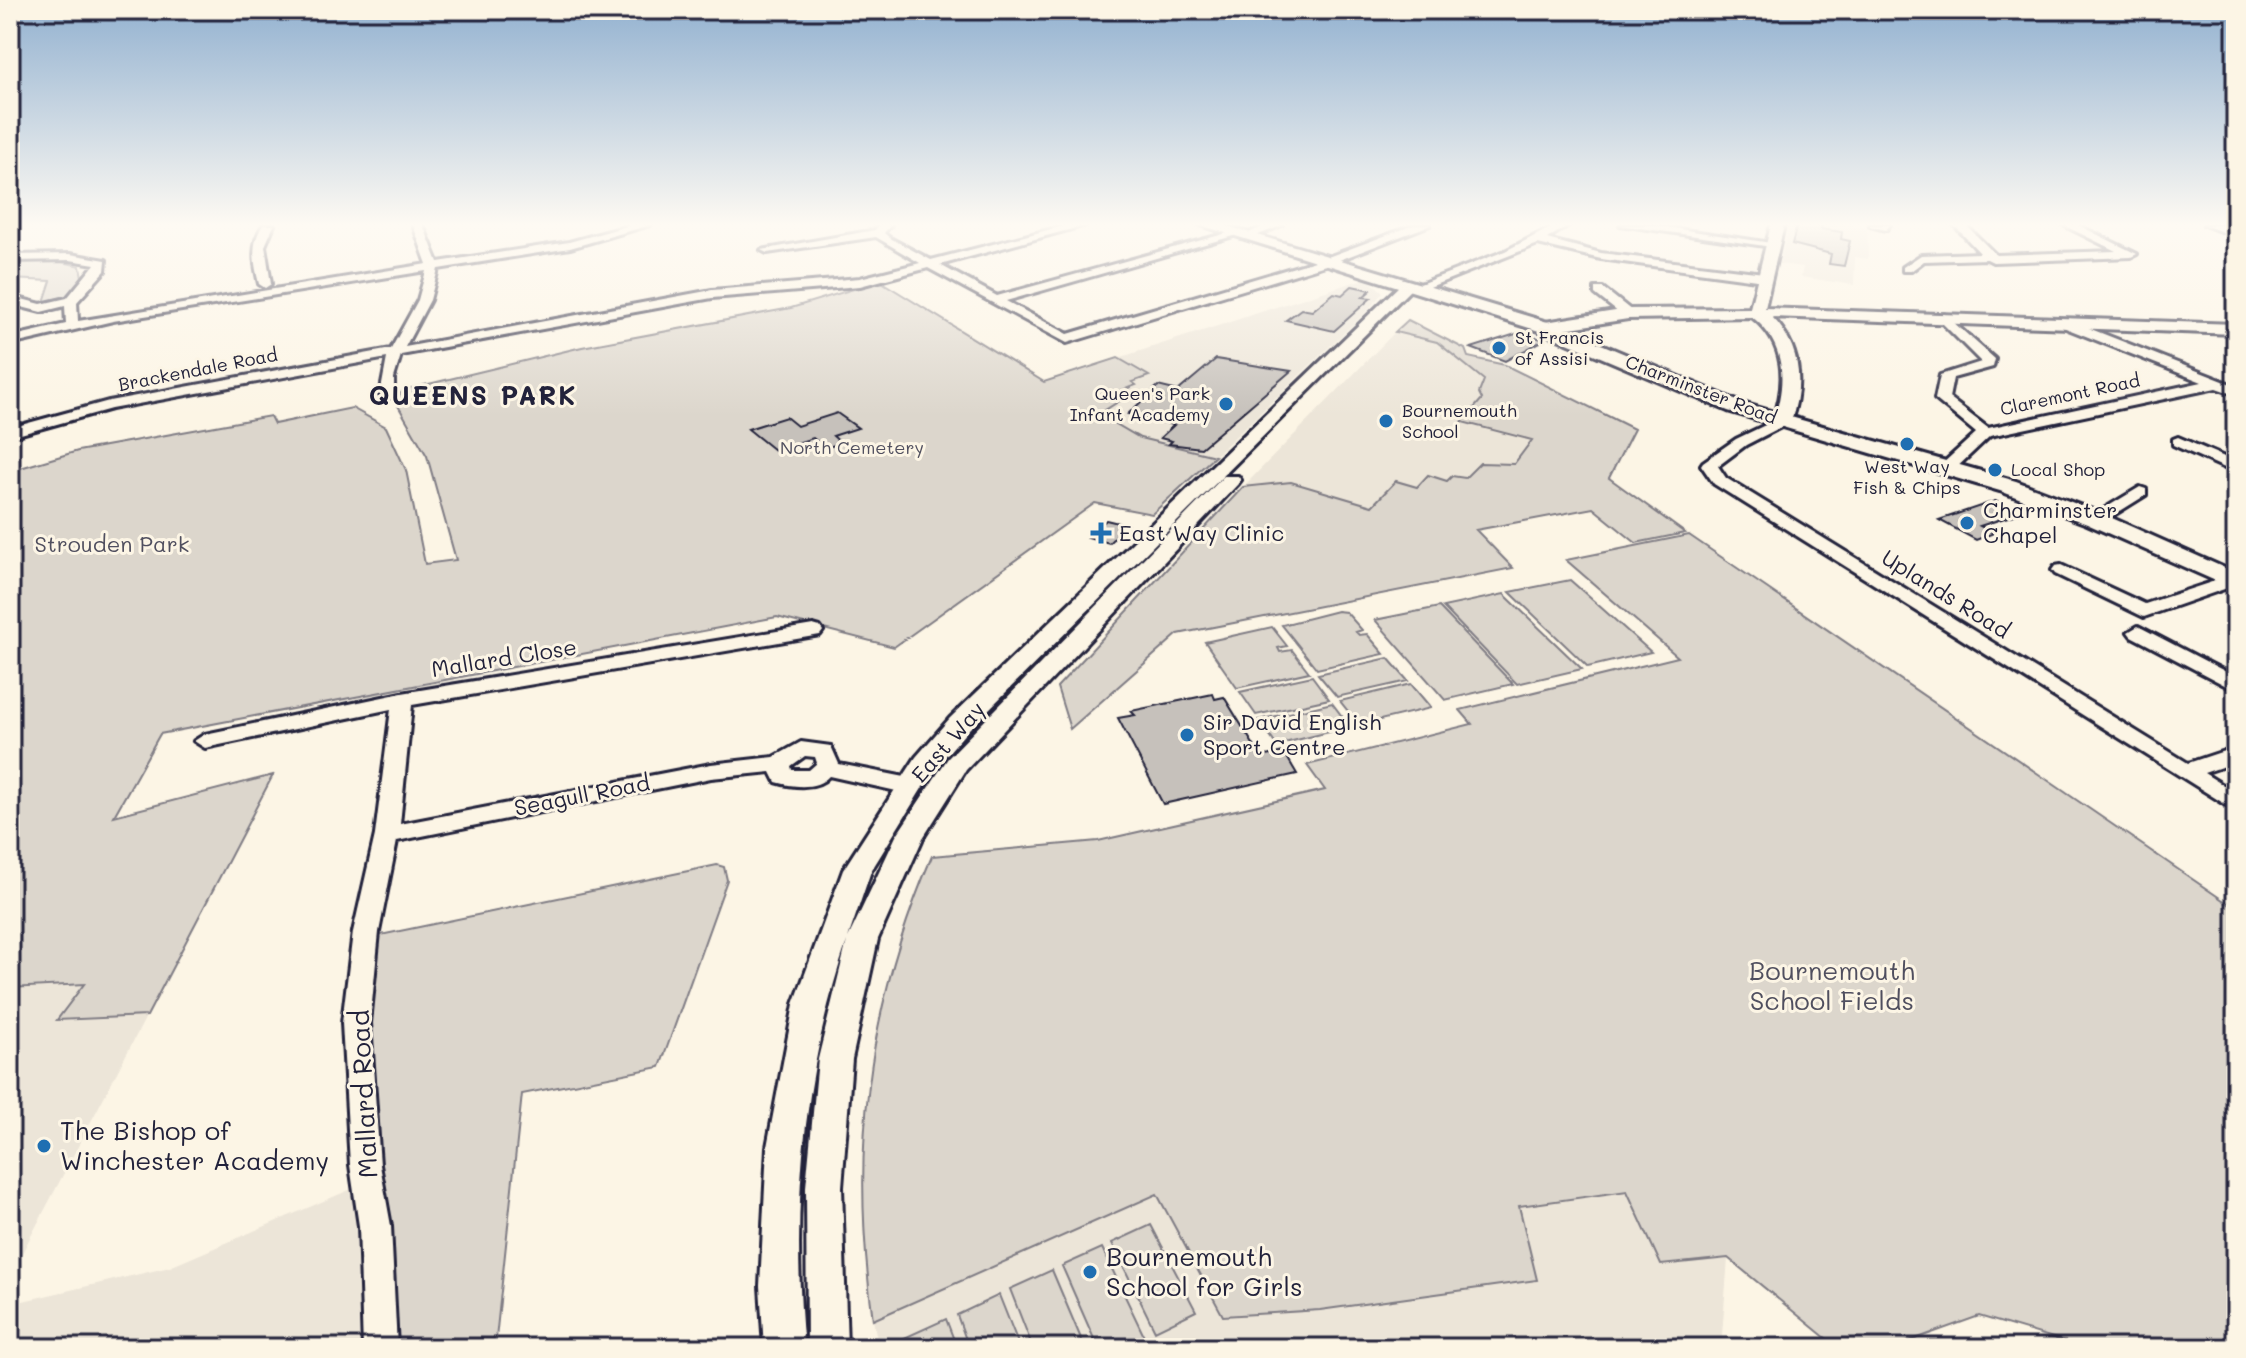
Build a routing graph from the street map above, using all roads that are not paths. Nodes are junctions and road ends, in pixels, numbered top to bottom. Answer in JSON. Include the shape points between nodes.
{"nodes":[{"id":1,"x":83,"y":288,"type":"edge"},
{"id":2,"x":250,"y":288,"type":"edge"},
{"id":3,"x":291,"y":288,"type":"edge"},
{"id":4,"x":427,"y":288,"type":"edge"},
{"id":5,"x":794,"y":288,"type":"edge"},
{"id":6,"x":974,"y":288,"type":"edge"},
{"id":7,"x":1040,"y":288,"type":"edge"},
{"id":8,"x":1236,"y":288,"type":"edge"},
{"id":9,"x":1410,"y":288,"type":"edge"},
{"id":10,"x":1419,"y":288,"type":"edge"},
{"id":11,"x":1761,"y":288,"type":"edge"},
{"id":12,"x":1415,"y":290,"type":"junction"},
{"id":13,"x":1599,"y":291,"type":"dead end"},
{"id":14,"x":240,"y":296,"type":"junction"},
{"id":15,"x":10,"y":300,"type":"edge"},
{"id":16,"x":995,"y":300,"type":"junction"},
{"id":17,"x":71,"y":301,"type":"junction"},
{"id":18,"x":1756,"y":312,"type":"junction"},
{"id":19,"x":1628,"y":314,"type":"junction"},
{"id":20,"x":1944,"y":318,"type":"junction"},
{"id":21,"x":2068,"y":324,"type":"junction"},
{"id":22,"x":72,"y":325,"type":"junction"},
{"id":23,"x":1545,"y":327,"type":"junction"},
{"id":24,"x":2236,"y":329,"type":"edge"},
{"id":25,"x":10,"y":341,"type":"edge"},
{"id":26,"x":395,"y":353,"type":"junction"},
{"id":27,"x":2214,"y":384,"type":"junction"},
{"id":28,"x":2236,"y":391,"type":"edge"},
{"id":29,"x":387,"y":395,"type":"dead end"},
{"id":30,"x":1782,"y":421,"type":"junction"},
{"id":31,"x":10,"y":433,"type":"edge"},
{"id":32,"x":1985,"y":433,"type":"junction"},
{"id":33,"x":2178,"y":442,"type":"dead end"},
{"id":34,"x":1947,"y":468,"type":"junction"},
{"id":35,"x":2236,"y":468,"type":"edge"},
{"id":36,"x":2140,"y":492,"type":"dead end"},
{"id":37,"x":2095,"y":519,"type":"junction"},
{"id":38,"x":2061,"y":570,"type":"dead end"},
{"id":39,"x":2234,"y":581,"type":"edge"},
{"id":40,"x":813,"y":631,"type":"dead end"},
{"id":41,"x":2138,"y":632,"type":"dead end"},
{"id":42,"x":2236,"y":685,"type":"edge"},
{"id":43,"x":402,"y":699,"type":"junction"},
{"id":44,"x":205,"y":741,"type":"dead end"},
{"id":45,"x":2236,"y":754,"type":"edge"},
{"id":46,"x":2186,"y":771,"type":"junction"},
{"id":47,"x":910,"y":786,"type":"junction"},
{"id":48,"x":2236,"y":803,"type":"edge"},
{"id":49,"x":387,"y":835,"type":"junction"},
{"id":50,"x":380,"y":1348,"type":"edge"},
{"id":51,"x":784,"y":1348,"type":"edge"},
{"id":52,"x":827,"y":1348,"type":"edge"}],
"edges":[{"from":1,"to":17,"type":"street"},
{"from":2,"to":14,"type":"street"},
{"from":3,"to":14,"type":"street"},
{"from":4,"to":26,"type":"street"},
{"from":5,"to":26,"type":"street","name":"Brackendale Road","via":[[712,294]]},
{"from":6,"to":16,"type":"street"},
{"from":7,"to":16,"type":"street"},
{"from":8,"to":16,"type":"street","via":[[1067,339]]},
{"from":9,"to":12,"type":"main road","name":"Charminster Road"},
{"from":10,"to":12,"type":"street"},
{"from":11,"to":18,"type":"street"},
{"from":12,"to":23,"type":"main road","name":"Charminster Road"},
{"from":12,"to":47,"type":"street","name":"East Way","via":[[959,724]]},
{"from":12,"to":52,"type":"street","name":"East Way","via":[[1015,701],[957,764],[910,836],[863,939],[835,1059],[824,1187]]},
{"from":13,"to":19,"type":"street"},
{"from":14,"to":22,"type":"street"},
{"from":15,"to":17,"type":"street","via":[[41,308]]},
{"from":17,"to":22,"type":"street"},
{"from":18,"to":19,"type":"street"},
{"from":18,"to":20,"type":"street"},
{"from":18,"to":30,"type":"street","via":[[1789,354],[1791,400]]},
{"from":19,"to":23,"type":"street"},
{"from":20,"to":21,"type":"street"},
{"from":20,"to":32,"type":"street","via":[[1988,364],[1947,375],[1942,399]]},
{"from":21,"to":24,"type":"street"},
{"from":21,"to":27,"type":"street"},
{"from":22,"to":25,"type":"street"},
{"from":23,"to":30,"type":"main road","name":"Charminster Road","via":[[1735,407]]},
{"from":26,"to":29,"type":"street","via":[[385,375]]},
{"from":26,"to":31,"type":"street","name":"Brackendale Road","via":[[109,405]]},
{"from":27,"to":28,"type":"street"},
{"from":27,"to":32,"type":"street","name":"Claremont Road"},
{"from":30,"to":34,"type":"main road","name":"Charminster Road"},
{"from":30,"to":46,"type":"street","name":"Uplands Road","via":[[1709,465],[1720,481]]},
{"from":32,"to":34,"type":"street","name":"Claremont Road"},
{"from":33,"to":35,"type":"street"},
{"from":34,"to":37,"type":"main road","name":"Charminster Road"},
{"from":36,"to":37,"type":"street"},
{"from":37,"to":39,"type":"main road","name":"Charminster Road"},
{"from":38,"to":39,"type":"street","via":[[2144,611]]},
{"from":40,"to":43,"type":"street","name":"Mallard Close"},
{"from":41,"to":42,"type":"street"},
{"from":43,"to":44,"type":"street","name":"Mallard Close"},
{"from":43,"to":49,"type":"street","name":"Mallard Road"},
{"from":45,"to":46,"type":"street"},
{"from":46,"to":48,"type":"street","name":"Uplands Road"},
{"from":47,"to":49,"type":"street","name":"Seagull Road","via":[[825,768],[815,778],[784,777],[779,764],[711,771]]},
{"from":47,"to":51,"type":"street","name":"East Way","via":[[857,870],[810,1004],[785,1147],[779,1286]]},
{"from":49,"to":50,"type":"street","name":"Mallard Road","via":[[366,932],[356,1023]]}]}
